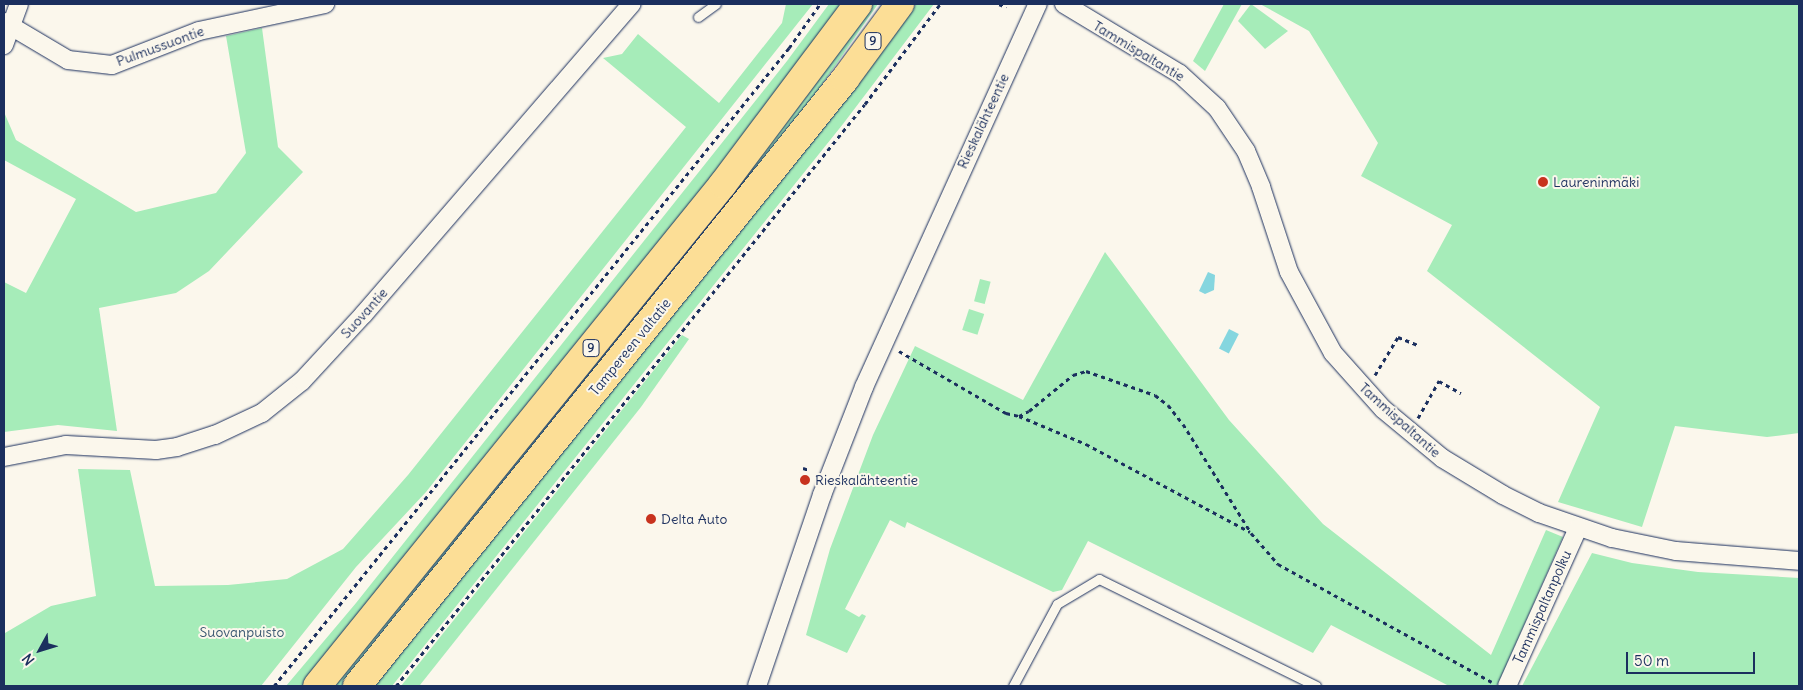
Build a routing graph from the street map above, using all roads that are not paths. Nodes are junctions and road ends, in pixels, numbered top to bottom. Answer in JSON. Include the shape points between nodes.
{"nodes":[{"id":1,"x":19,"y":4,"type":"edge"},
{"id":2,"x":325,"y":4,"type":"edge"},
{"id":3,"x":632,"y":4,"type":"edge"},
{"id":4,"x":716,"y":4,"type":"edge"},
{"id":5,"x":858,"y":4,"type":"edge"},
{"id":6,"x":900,"y":4,"type":"edge"},
{"id":7,"x":1038,"y":4,"type":"edge"},
{"id":8,"x":1064,"y":4,"type":"edge"},
{"id":9,"x":269,"y":8,"type":"edge"},
{"id":10,"x":698,"y":18,"type":"dead end"},
{"id":11,"x":8,"y":25,"type":"edge"},
{"id":12,"x":4,"y":45,"type":"edge"},
{"id":13,"x":4,"y":457,"type":"edge"},
{"id":14,"x":1578,"y":528,"type":"junction"},
{"id":15,"x":1799,"y":560,"type":"edge"},
{"id":16,"x":317,"y":686,"type":"edge"},
{"id":17,"x":357,"y":686,"type":"edge"},
{"id":18,"x":757,"y":686,"type":"edge"},
{"id":19,"x":1013,"y":686,"type":"edge"},
{"id":20,"x":1316,"y":686,"type":"edge"},
{"id":21,"x":1506,"y":686,"type":"edge"}],
"edges":[{"from":1,"to":11,"type":"street"},
{"from":2,"to":9,"type":"street","name":"Pulmussuontie"},
{"from":3,"to":13,"type":"street","name":"Suovantie","via":[[363,315],[302,381],[262,413],[215,436],[177,447],[156,450],[66,445]]},
{"from":4,"to":10,"type":"lane"},
{"from":5,"to":16,"type":"highway","number":"9","via":[[722,184]]},
{"from":6,"to":17,"type":"highway","name":"Tampereen valtatie","number":"9","via":[[845,79]]},
{"from":7,"to":18,"type":"street","name":"Rieskalähteentie","via":[[883,342],[822,495]]},
{"from":8,"to":14,"type":"street","name":"Tammispaltantie","via":[[1180,74],[1216,108],[1237,135],[1253,166],[1283,258],[1305,306],[1340,363],[1383,409],[1466,474],[1510,499]]},
{"from":9,"to":11,"type":"street","name":"Pulmussuontie","via":[[112,65],[68,60]]},
{"from":11,"to":12,"type":"street"},
{"from":14,"to":15,"type":"street","name":"Tammispaltantie","via":[[1676,551]]},
{"from":14,"to":21,"type":"street","name":"Tammispaltanpolku"},
{"from":19,"to":20,"type":"lane","via":[[1057,604],[1099,579]]}]}
